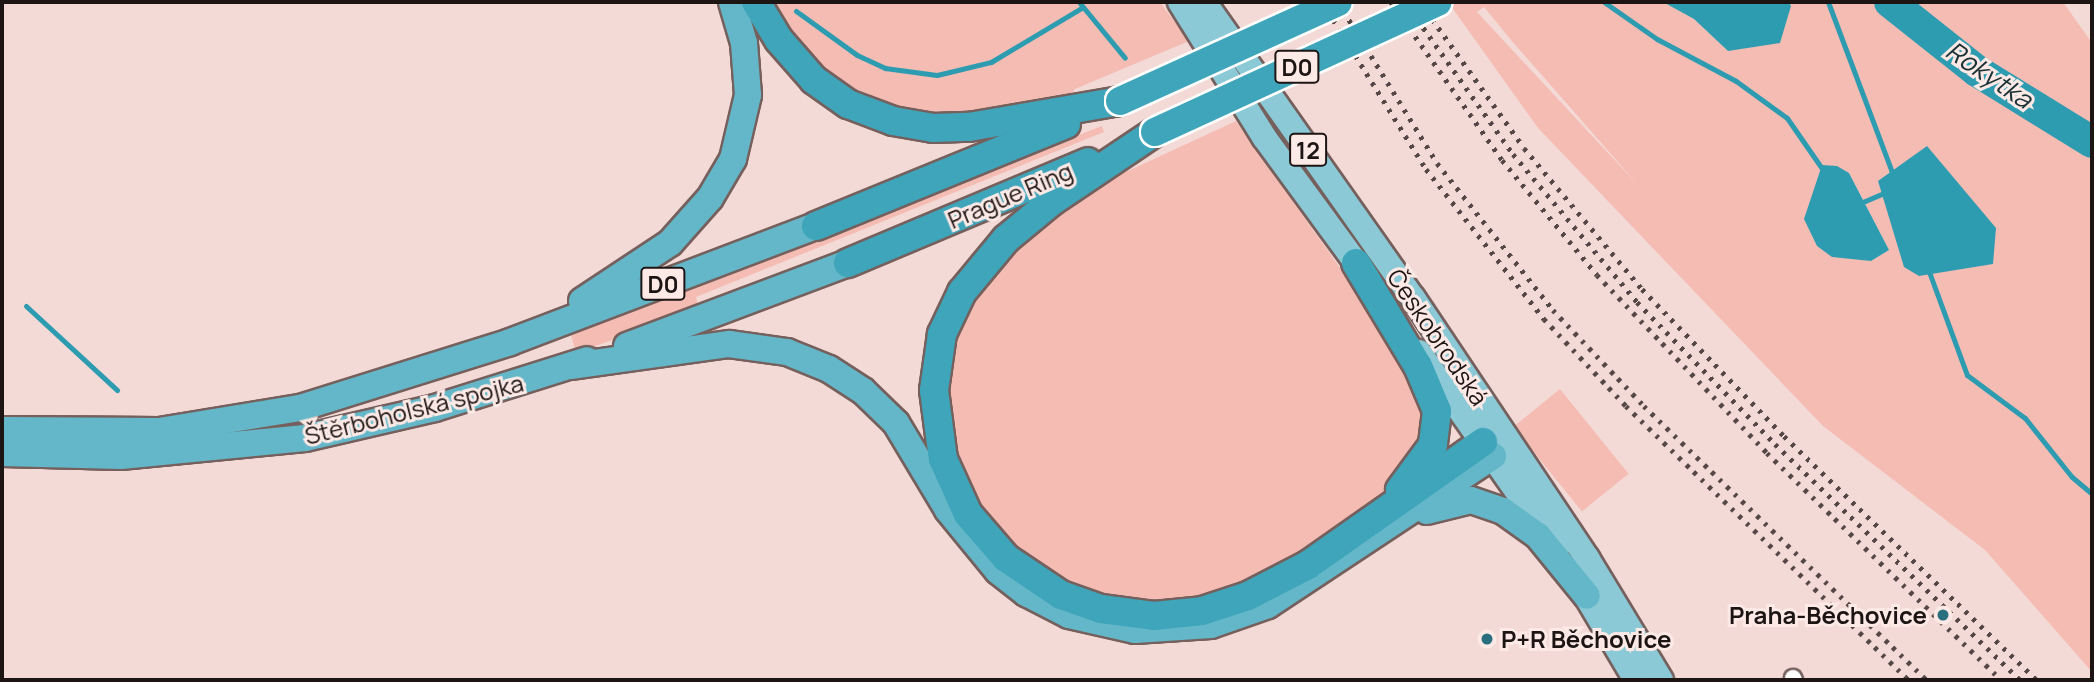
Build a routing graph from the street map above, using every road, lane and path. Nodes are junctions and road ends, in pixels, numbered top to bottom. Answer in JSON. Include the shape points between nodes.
{"nodes":[{"id":1,"x":732,"y":2,"type":"edge"},
{"id":2,"x":756,"y":2,"type":"edge"},
{"id":3,"x":1180,"y":2,"type":"edge"},
{"id":4,"x":1204,"y":2,"type":"edge"},
{"id":5,"x":1338,"y":2,"type":"edge"},
{"id":6,"x":1438,"y":2,"type":"edge"},
{"id":7,"x":1108,"y":105,"type":"junction"},
{"id":8,"x":1124,"y":150,"type":"junction"},
{"id":9,"x":816,"y":226,"type":"joint"},
{"id":10,"x":848,"y":262,"type":"joint"},
{"id":11,"x":1356,"y":263,"type":"junction"},
{"id":12,"x":510,"y":342,"type":"junction"},
{"id":13,"x":572,"y":366,"type":"junction"},
{"id":14,"x":2,"y":430,"type":"edge"},
{"id":15,"x":1497,"y":443,"type":"junction"},
{"id":16,"x":2,"y":453,"type":"edge"},
{"id":17,"x":1360,"y":545,"type":"junction"},
{"id":18,"x":1281,"y":580,"type":"junction"},
{"id":19,"x":1587,"y":596,"type":"junction"},
{"id":20,"x":1636,"y":680,"type":"edge"},
{"id":21,"x":1661,"y":680,"type":"edge"}],
"edges":[{"from":1,"to":12,"type":"highway","via":[[744,43],[748,95],[742,134],[721,181],[697,215],[659,252]]},
{"from":2,"to":7,"type":"highway","via":[[779,40],[814,80],[848,104],[893,121],[933,128],[969,127]]},
{"from":3,"to":11,"type":"main road","name":"Českobrodská","via":[[1264,136]]},
{"from":4,"to":15,"type":"main road","name":"Českobrodská","number":"12"},
{"from":5,"to":7,"type":"highway","name":"Prague Ring","number":"D0","bridge":true},
{"from":6,"to":8,"type":"highway","number":"D0","bridge":true},
{"from":7,"to":9,"type":"highway","name":"Prague Ring","number":"D0"},
{"from":8,"to":10,"type":"highway","name":"Prague Ring","number":"D0"},
{"from":8,"to":18,"type":"highway","via":[[1006,239],[976,273],[951,312],[938,355],[934,390],[938,437],[951,480],[968,513],[1006,558],[1043,585],[1082,604],[1135,615],[1176,615],[1227,604]]},
{"from":9,"to":12,"type":"highway","name":"Prague Ring","number":"D0"},
{"from":10,"to":13,"type":"highway","name":"Prague Ring","number":"D0"},
{"from":11,"to":15,"type":"main road","name":"Českobrodská"},
{"from":11,"to":18,"type":"highway","via":[[1427,384],[1437,411],[1437,435],[1427,458],[1399,491]]},
{"from":12,"to":14,"type":"highway","name":"Štěrboholská spojka","via":[[372,389],[250,419],[151,432]]},
{"from":13,"to":16,"type":"highway","name":"Štěrboholská spojka","via":[[435,408],[305,438],[133,455]]},
{"from":13,"to":17,"type":"highway","via":[[729,344],[787,352],[829,369],[863,391],[896,423],[953,518],[998,571],[1040,601],[1102,625],[1171,631],[1226,621],[1282,597]]},
{"from":15,"to":17,"type":"highway"},
{"from":15,"to":18,"type":"highway"},
{"from":15,"to":19,"type":"main road","name":"Českobrodská"},
{"from":15,"to":21,"type":"main road","name":"Českobrodská","number":"12"},
{"from":17,"to":19,"type":"highway","via":[[1442,505],[1481,501],[1529,528]]},
{"from":19,"to":20,"type":"main road","name":"Českobrodská"}]}
